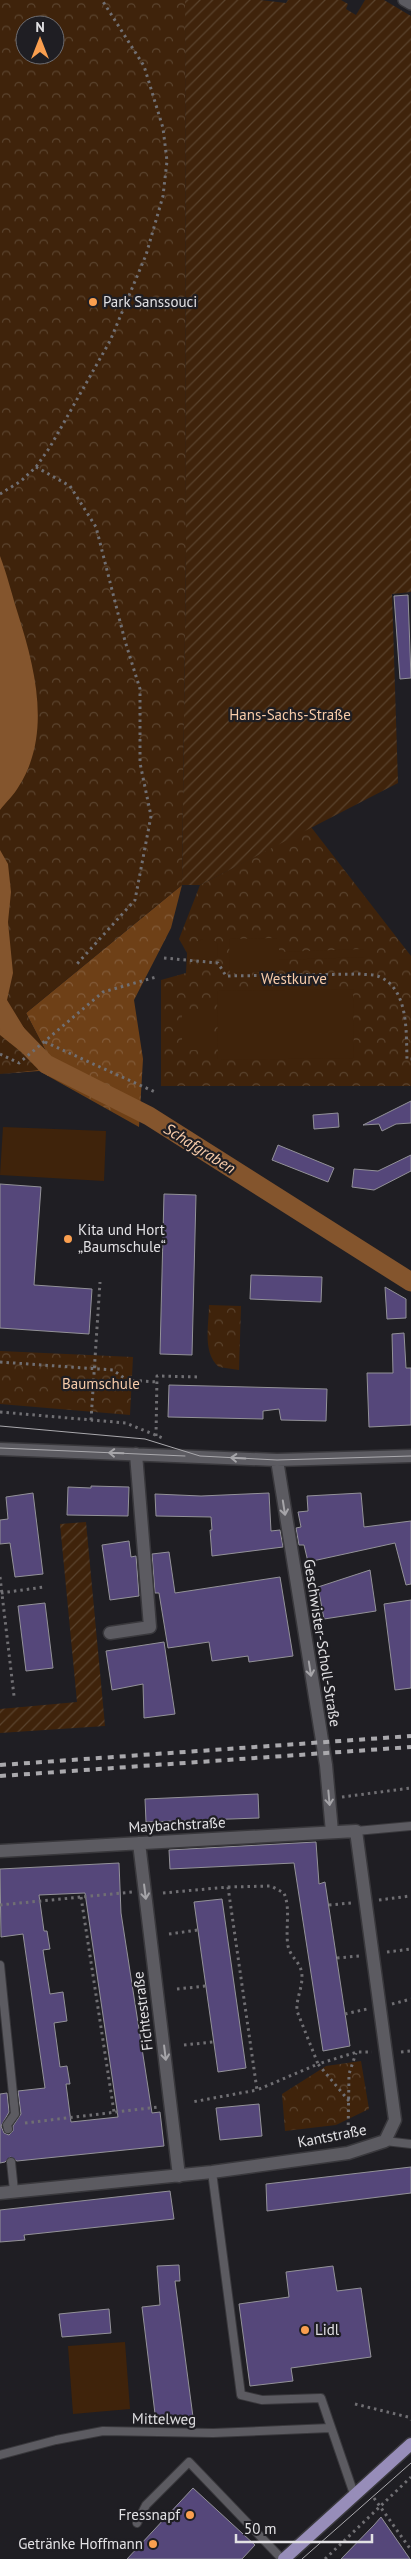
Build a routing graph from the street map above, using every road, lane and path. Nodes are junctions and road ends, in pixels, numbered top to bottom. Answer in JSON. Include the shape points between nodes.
{"nodes":[{"id":1,"x":102,"y":0,"type":"edge"},
{"id":2,"x":404,"y":0,"type":"edge"},
{"id":3,"x":411,"y":4,"type":"edge"},
{"id":4,"x":36,"y":467,"type":"junction"},
{"id":5,"x":0,"y":494,"type":"edge"},
{"id":6,"x":164,"y":958,"type":"dead end"},
{"id":7,"x":77,"y":964,"type":"dead end"},
{"id":8,"x":156,"y":977,"type":"dead end"},
{"id":9,"x":45,"y":1042,"type":"junction"},
{"id":10,"x":0,"y":1054,"type":"edge"},
{"id":11,"x":411,"y":1059,"type":"edge"},
{"id":12,"x":155,"y":1092,"type":"dead end"},
{"id":13,"x":100,"y":1282,"type":"dead end"},
{"id":14,"x":0,"y":1362,"type":"edge"},
{"id":15,"x":94,"y":1368,"type":"junction"},
{"id":16,"x":200,"y":1377,"type":"dead end"},
{"id":17,"x":157,"y":1382,"type":"junction"},
{"id":18,"x":0,"y":1412,"type":"edge"},
{"id":19,"x":90,"y":1420,"type":"junction"},
{"id":20,"x":156,"y":1436,"type":"junction"},
{"id":21,"x":171,"y":1441,"type":"dead end"},
{"id":22,"x":0,"y":1448,"type":"edge"},
{"id":23,"x":136,"y":1454,"type":"junction"},
{"id":24,"x":411,"y":1456,"type":"edge"},
{"id":25,"x":276,"y":1460,"type":"junction"},
{"id":26,"x":0,"y":1578,"type":"edge"},
{"id":27,"x":44,"y":1587,"type":"dead end"},
{"id":28,"x":1,"y":1593,"type":"edge"},
{"id":29,"x":110,"y":1633,"type":"dead end"},
{"id":30,"x":14,"y":1696,"type":"dead end"},
{"id":31,"x":411,"y":1788,"type":"edge"},
{"id":32,"x":329,"y":1799,"type":"junction"},
{"id":33,"x":411,"y":1826,"type":"edge"},
{"id":34,"x":356,"y":1830,"type":"junction"},
{"id":35,"x":332,"y":1832,"type":"junction"},
{"id":36,"x":139,"y":1843,"type":"junction"},
{"id":37,"x":0,"y":1851,"type":"edge"},
{"id":38,"x":228,"y":1887,"type":"junction"},
{"id":39,"x":145,"y":1891,"type":"junction"},
{"id":40,"x":163,"y":1892,"type":"dead end"},
{"id":41,"x":81,"y":1897,"type":"junction"},
{"id":42,"x":0,"y":1905,"type":"edge"},
{"id":43,"x":198,"y":1930,"type":"dead end"},
{"id":44,"x":169,"y":1934,"type":"dead end"},
{"id":45,"x":0,"y":1965,"type":"edge"},
{"id":46,"x":206,"y":1986,"type":"dead end"},
{"id":47,"x":177,"y":1989,"type":"dead end"},
{"id":48,"x":213,"y":2042,"type":"dead end"},
{"id":49,"x":184,"y":2045,"type":"dead end"},
{"id":50,"x":357,"y":2052,"type":"junction"},
{"id":51,"x":386,"y":2053,"type":"junction"},
{"id":52,"x":318,"y":2064,"type":"junction"},
{"id":53,"x":257,"y":2090,"type":"junction"},
{"id":54,"x":349,"y":2101,"type":"junction"},
{"id":55,"x":192,"y":2102,"type":"dead end"},
{"id":56,"x":171,"y":2105,"type":"junction"},
{"id":57,"x":114,"y":2112,"type":"junction"},
{"id":58,"x":8,"y":2127,"type":"joint"},
{"id":59,"x":385,"y":2141,"type":"junction"},
{"id":60,"x":411,"y":2144,"type":"edge"},
{"id":61,"x":348,"y":2153,"type":"junction"},
{"id":62,"x":11,"y":2162,"type":"dead end"},
{"id":63,"x":212,"y":2172,"type":"junction"},
{"id":64,"x":179,"y":2176,"type":"junction"},
{"id":65,"x":14,"y":2191,"type":"junction"},
{"id":66,"x":0,"y":2193,"type":"edge"},
{"id":67,"x":355,"y":2404,"type":"dead end"},
{"id":68,"x":411,"y":2420,"type":"edge"},
{"id":69,"x":330,"y":2428,"type":"junction"},
{"id":70,"x":411,"y":2444,"type":"edge"},
{"id":71,"x":0,"y":2455,"type":"edge"},
{"id":72,"x":411,"y":2477,"type":"edge"},
{"id":73,"x":359,"y":2490,"type":"junction"},
{"id":74,"x":379,"y":2505,"type":"junction"},
{"id":75,"x":137,"y":2523,"type":"dead end"},
{"id":76,"x":411,"y":2550,"type":"edge"},
{"id":77,"x":283,"y":2559,"type":"edge"},
{"id":78,"x":325,"y":2559,"type":"edge"}],
"edges":[{"from":1,"to":4,"type":"path","via":[[144,66],[163,128],[166,161],[163,196],[146,255],[110,341],[65,423]]},
{"from":2,"to":3,"type":"street"},
{"from":4,"to":5,"type":"path"},
{"from":4,"to":7,"type":"path","via":[[70,486],[96,527],[140,689],[140,763],[151,816],[135,900]]},
{"from":6,"to":11,"type":"path","via":[[218,963],[226,976],[379,976],[399,997],[405,1017],[407,1059]]},
{"from":8,"to":9,"type":"path","via":[[103,992]]},
{"from":9,"to":10,"type":"path","via":[[19,1063]]},
{"from":9,"to":12,"type":"path"},
{"from":13,"to":15,"type":"path"},
{"from":14,"to":15,"type":"path"},
{"from":15,"to":17,"type":"path","via":[[113,1370],[127,1380]]},
{"from":15,"to":19,"type":"path"},
{"from":16,"to":17,"type":"path","via":[[158,1376]]},
{"from":17,"to":20,"type":"path"},
{"from":18,"to":19,"type":"path"},
{"from":19,"to":20,"type":"path","via":[[126,1423]]},
{"from":20,"to":21,"type":"path"},
{"from":23,"to":22,"type":"street","one_way":true},
{"from":25,"to":23,"type":"street","one_way":true},
{"from":23,"to":29,"type":"street","via":[[150,1627]]},
{"from":24,"to":25,"type":"street"},
{"from":25,"to":32,"type":"street","name":"Geschwister-Scholl-Straße","one_way":true},
{"from":26,"to":28,"type":"path"},
{"from":27,"to":28,"type":"path"},
{"from":28,"to":30,"type":"path"},
{"from":31,"to":32,"type":"path"},
{"from":32,"to":35,"type":"street","name":"Geschwister-Scholl-Straße"},
{"from":33,"to":34,"type":"lane"},
{"from":34,"to":35,"type":"street","name":"Maybachstraße"},
{"from":34,"to":51,"type":"street","name":"Kantstraße"},
{"from":35,"to":36,"type":"street","name":"Maybachstraße"},
{"from":36,"to":37,"type":"street","name":"Maybachstraße"},
{"from":36,"to":39,"type":"street","name":"Fichtestraße"},
{"from":38,"to":40,"type":"path"},
{"from":38,"to":52,"type":"path","via":[[271,1886],[284,1893],[288,1904],[288,1946],[301,1964],[297,2011]]},
{"from":38,"to":53,"type":"path"},
{"from":39,"to":41,"type":"path"},
{"from":39,"to":56,"type":"street","name":"Fichtestraße","one_way":true},
{"from":41,"to":42,"type":"path"},
{"from":41,"to":57,"type":"path"},
{"from":43,"to":44,"type":"path"},
{"from":45,"to":58,"type":"lane","via":[[15,2114]]},
{"from":46,"to":47,"type":"path"},
{"from":48,"to":49,"type":"path"},
{"from":50,"to":51,"type":"path"},
{"from":50,"to":52,"type":"path"},
{"from":50,"to":54,"type":"path","via":[[349,2074]]},
{"from":51,"to":59,"type":"street","name":"Kantstraße","via":[[395,2120]]},
{"from":52,"to":53,"type":"path"},
{"from":52,"to":54,"type":"path"},
{"from":53,"to":55,"type":"path"},
{"from":54,"to":61,"type":"path"},
{"from":56,"to":57,"type":"path"},
{"from":56,"to":64,"type":"street","name":"Fichtestraße"},
{"from":57,"to":58,"type":"path"},
{"from":59,"to":60,"type":"lane"},
{"from":59,"to":61,"type":"street","name":"Kantstraße"},
{"from":61,"to":63,"type":"street","name":"Kantstraße"},
{"from":62,"to":65,"type":"lane"},
{"from":63,"to":64,"type":"street","name":"Kantstraße"},
{"from":63,"to":69,"type":"lane","via":[[241,2395],[262,2400],[321,2398]]},
{"from":64,"to":65,"type":"street","name":"Kantstraße"},
{"from":65,"to":66,"type":"street","name":"Kantstraße"},
{"from":67,"to":68,"type":"path"},
{"from":69,"to":71,"type":"lane","name":"Mittelweg","via":[[213,2434],[103,2431]]},
{"from":69,"to":73,"type":"lane"},
{"from":70,"to":73,"type":"main road"},
{"from":72,"to":74,"type":"path"},
{"from":73,"to":74,"type":"path"},
{"from":73,"to":77,"type":"main road"},
{"from":74,"to":76,"type":"path"},
{"from":74,"to":78,"type":"path"},
{"from":75,"to":77,"type":"lane","via":[[146,2505],[189,2462]]}]}
